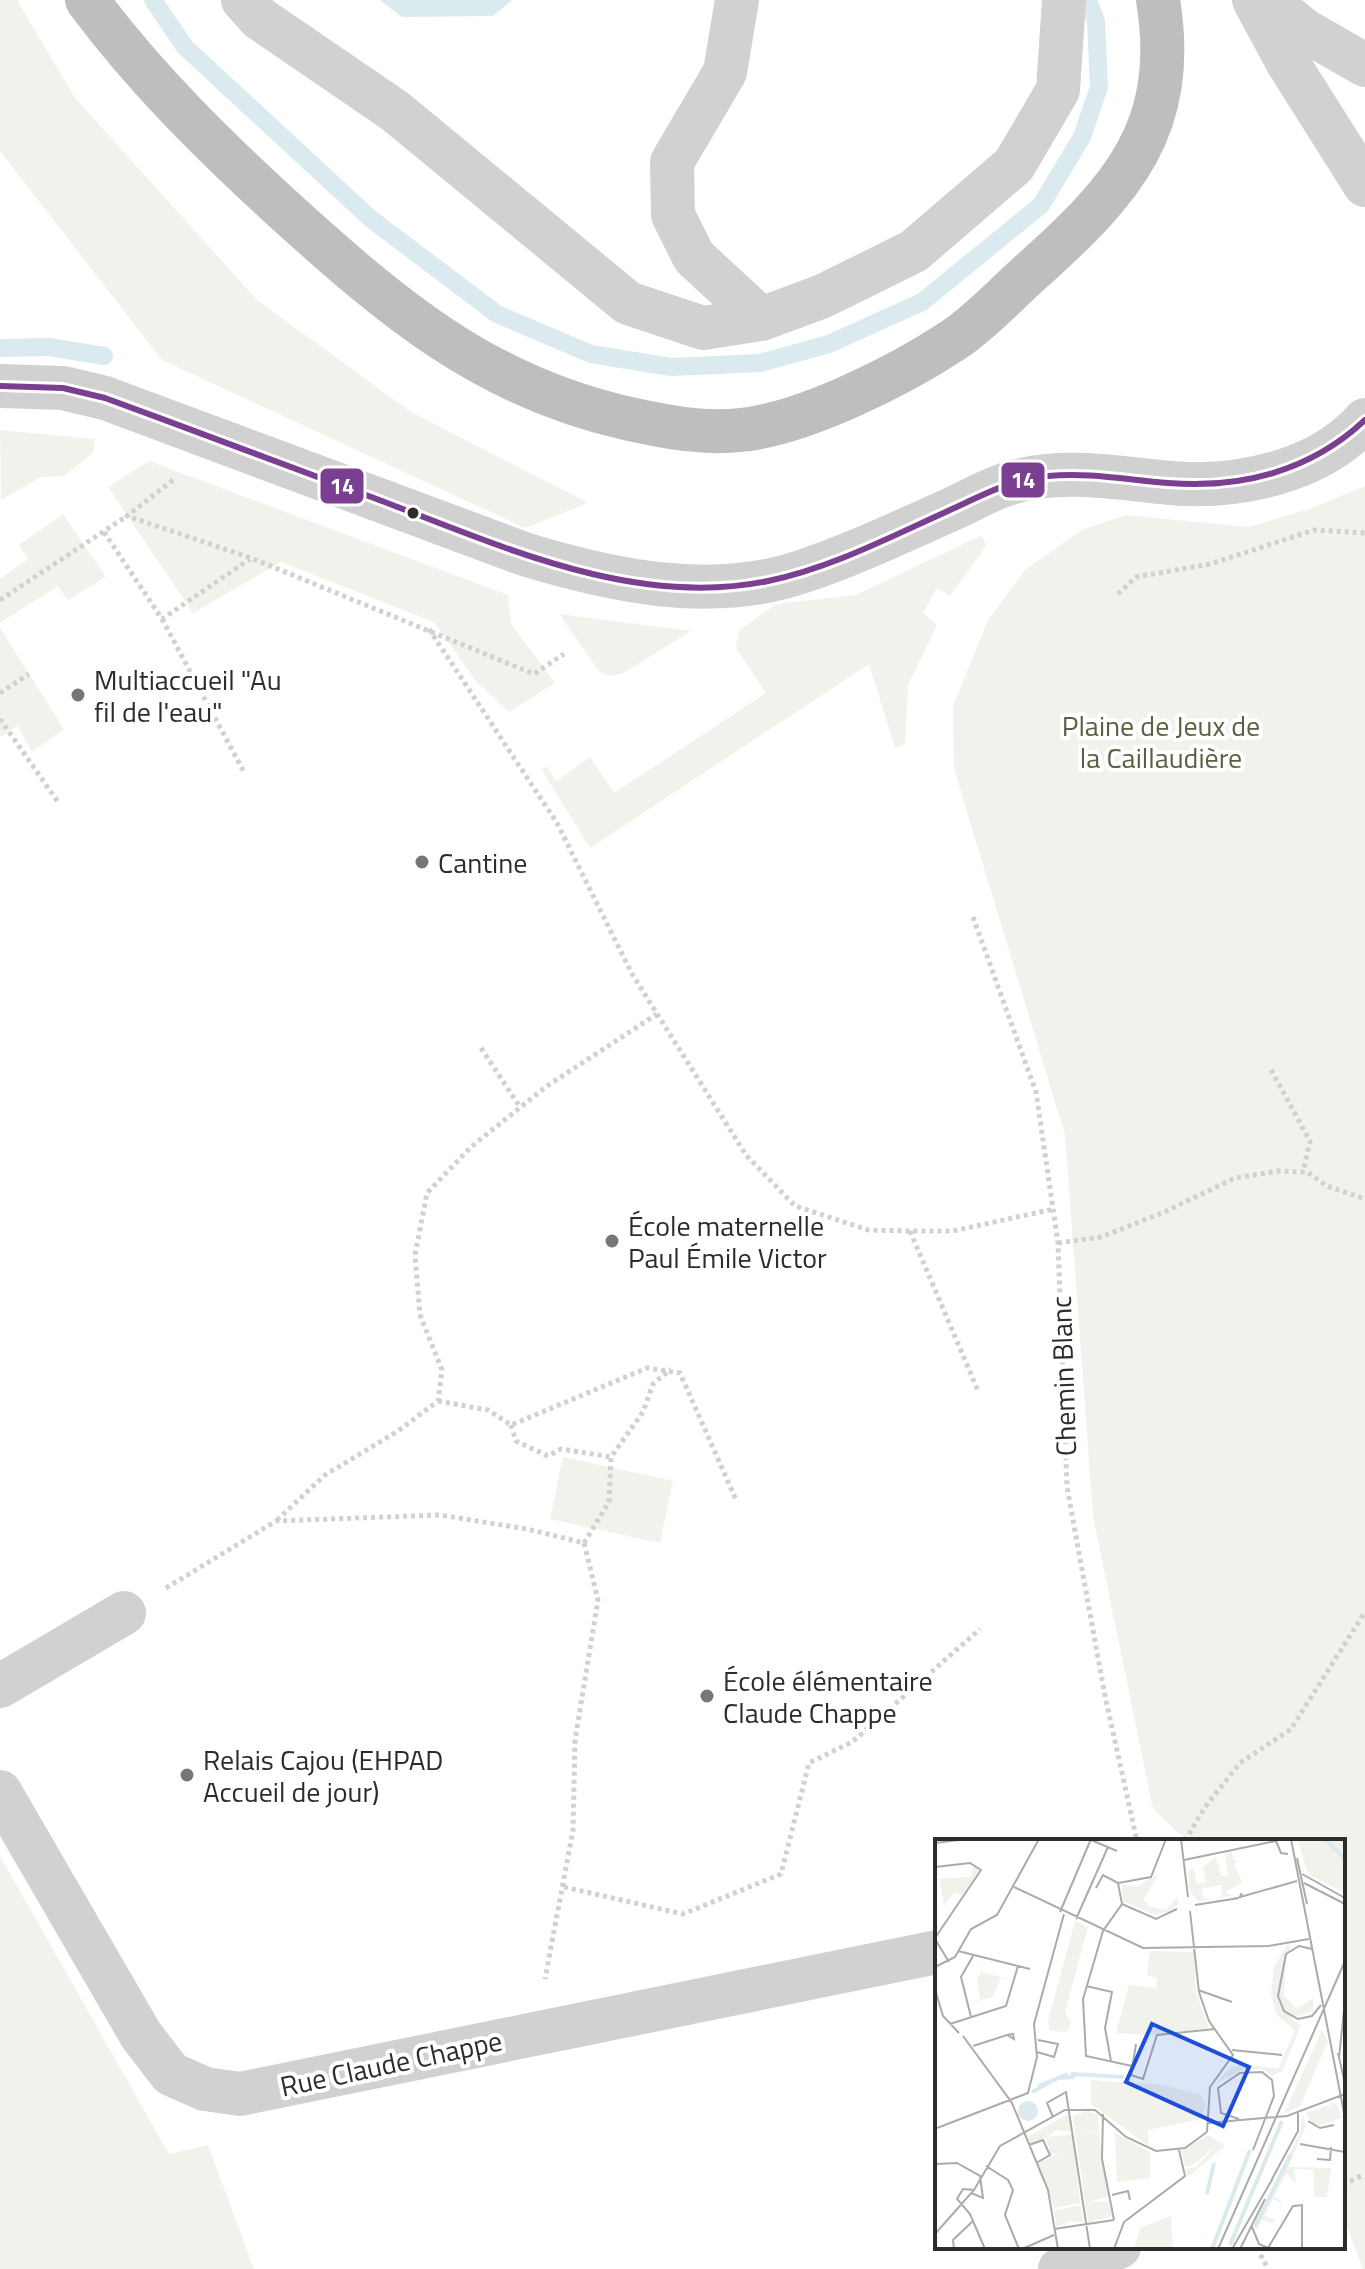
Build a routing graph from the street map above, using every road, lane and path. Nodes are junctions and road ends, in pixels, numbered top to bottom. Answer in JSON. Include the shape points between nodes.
{"nodes":[{"id":1,"x":87,"y":0,"type":"edge"},
{"id":2,"x":243,"y":0,"type":"edge"},
{"id":3,"x":737,"y":0,"type":"edge"},
{"id":4,"x":1064,"y":0,"type":"edge"},
{"id":5,"x":1158,"y":0,"type":"edge"},
{"id":6,"x":1254,"y":0,"type":"edge"},
{"id":7,"x":1267,"y":0,"type":"edge"},
{"id":8,"x":1365,"y":65,"type":"edge"},
{"id":9,"x":1365,"y":185,"type":"edge"},
{"id":10,"x":761,"y":319,"type":"junction"},
{"id":11,"x":0,"y":386,"type":"edge"},
{"id":12,"x":1365,"y":420,"type":"edge"},
{"id":13,"x":224,"y":440,"type":"junction"},
{"id":14,"x":127,"y":516,"type":"junction"},
{"id":15,"x":104,"y":532,"type":"junction"},
{"id":16,"x":1365,"y":533,"type":"edge"},
{"id":17,"x":251,"y":558,"type":"junction"},
{"id":18,"x":1118,"y":594,"type":"dead end"},
{"id":19,"x":0,"y":600,"type":"edge"},
{"id":20,"x":162,"y":619,"type":"junction"},
{"id":21,"x":429,"y":629,"type":"junction"},
{"id":22,"x":564,"y":654,"type":"dead end"},
{"id":23,"x":29,"y":674,"type":"dead end"},
{"id":24,"x":0,"y":693,"type":"edge"},
{"id":25,"x":0,"y":719,"type":"edge"},
{"id":26,"x":245,"y":774,"type":"dead end"},
{"id":27,"x":58,"y":802,"type":"dead end"},
{"id":28,"x":973,"y":917,"type":"dead end"},
{"id":29,"x":657,"y":1014,"type":"junction"},
{"id":30,"x":481,"y":1048,"type":"dead end"},
{"id":31,"x":1271,"y":1070,"type":"dead end"},
{"id":32,"x":520,"y":1107,"type":"junction"},
{"id":33,"x":1303,"y":1172,"type":"junction"},
{"id":34,"x":1365,"y":1199,"type":"edge"},
{"id":35,"x":1054,"y":1209,"type":"junction"},
{"id":36,"x":910,"y":1231,"type":"junction"},
{"id":37,"x":1058,"y":1243,"type":"junction"},
{"id":38,"x":671,"y":1369,"type":"junction"},
{"id":39,"x":979,"y":1393,"type":"dead end"},
{"id":40,"x":438,"y":1401,"type":"junction"},
{"id":41,"x":511,"y":1425,"type":"junction"},
{"id":42,"x":611,"y":1457,"type":"junction"},
{"id":43,"x":737,"y":1502,"type":"dead end"},
{"id":44,"x":276,"y":1521,"type":"junction"},
{"id":45,"x":584,"y":1543,"type":"junction"},
{"id":46,"x":1365,"y":1612,"type":"edge"},
{"id":47,"x":124,"y":1613,"type":"joint"},
{"id":48,"x":980,"y":1629,"type":"dead end"},
{"id":49,"x":0,"y":1686,"type":"edge"},
{"id":50,"x":0,"y":1792,"type":"edge"},
{"id":51,"x":1137,"y":1839,"type":"edge"},
{"id":52,"x":1186,"y":1839,"type":"edge"},
{"id":53,"x":564,"y":1887,"type":"junction"},
{"id":54,"x":935,"y":1952,"type":"edge"},
{"id":55,"x":545,"y":1980,"type":"dead end"},
{"id":56,"x":1361,"y":2176,"type":"dead end"},
{"id":57,"x":1345,"y":2184,"type":"edge"},
{"id":58,"x":1114,"y":2249,"type":"edge"},
{"id":59,"x":1255,"y":2249,"type":"edge"},
{"id":60,"x":1261,"y":2249,"type":"edge"},
{"id":61,"x":1260,"y":2254,"type":"junction"},
{"id":62,"x":1060,"y":2269,"type":"edge"},
{"id":63,"x":1268,"y":2269,"type":"edge"}],
"edges":[{"from":1,"to":5,"type":"highway","via":[[130,57],[201,134],[380,295],[446,343],[516,383],[591,411],[674,429],[741,430],[810,413],[957,338],[1091,218],[1134,162],[1159,100],[1164,39]]},
{"from":2,"to":10,"type":"street","via":[[259,18],[395,111],[628,303],[703,328]]},
{"from":3,"to":10,"type":"street","via":[[725,72],[672,162],[673,215],[694,257]]},
{"from":4,"to":10,"type":"street","via":[[1058,90],[1014,165],[914,251],[823,296]]},
{"from":6,"to":9,"type":"street"},
{"from":7,"to":8,"type":"street","via":[[1304,30]]},
{"from":11,"to":13,"type":"street","via":[[91,394]]},
{"from":12,"to":13,"type":"street","via":[[1333,448],[1295,468],[1214,484],[1093,474],[1007,484],[801,572],[731,585],[666,585],[596,576]]},
{"from":13,"to":14,"type":"path"},
{"from":14,"to":15,"type":"path"},
{"from":14,"to":17,"type":"path"},
{"from":15,"to":19,"type":"path"},
{"from":15,"to":20,"type":"path"},
{"from":16,"to":18,"type":"path","via":[[1314,530],[1210,564],[1136,577]]},
{"from":17,"to":20,"type":"path"},
{"from":17,"to":21,"type":"path"},
{"from":20,"to":26,"type":"path"},
{"from":21,"to":22,"type":"path","via":[[534,674]]},
{"from":21,"to":29,"type":"path","via":[[557,823]]},
{"from":23,"to":24,"type":"path"},
{"from":25,"to":27,"type":"path"},
{"from":28,"to":35,"type":"path","name":"Chemin Blanc","via":[[1036,1092]]},
{"from":29,"to":32,"type":"path"},
{"from":29,"to":36,"type":"path","via":[[746,1155],[795,1206],[868,1230]]},
{"from":30,"to":32,"type":"path"},
{"from":31,"to":33,"type":"path","via":[[1310,1141]]},
{"from":32,"to":40,"type":"path","via":[[427,1193],[415,1255],[420,1315],[442,1370]]},
{"from":33,"to":34,"type":"path"},
{"from":33,"to":37,"type":"path","via":[[1235,1178],[1114,1232]]},
{"from":35,"to":36,"type":"path","via":[[953,1231]]},
{"from":35,"to":37,"type":"path","name":"Chemin Blanc"},
{"from":36,"to":39,"type":"path"},
{"from":37,"to":51,"type":"path","name":"Chemin Blanc","via":[[1067,1487]]},
{"from":38,"to":41,"type":"path","via":[[647,1368]]},
{"from":38,"to":42,"type":"path","via":[[653,1384],[643,1412]]},
{"from":38,"to":43,"type":"path","via":[[680,1373]]},
{"from":40,"to":41,"type":"path","via":[[488,1410]]},
{"from":40,"to":44,"type":"path","via":[[325,1475]]},
{"from":41,"to":42,"type":"path","via":[[516,1441],[548,1456],[561,1449]]},
{"from":42,"to":45,"type":"path","via":[[609,1502]]},
{"from":44,"to":45,"type":"path","via":[[440,1515]]},
{"from":44,"to":47,"type":"path"},
{"from":45,"to":53,"type":"path","via":[[598,1600],[575,1740],[573,1830]]},
{"from":46,"to":52,"type":"path","via":[[1291,1729],[1240,1763]]},
{"from":47,"to":49,"type":"street"},
{"from":48,"to":53,"type":"path","via":[[852,1742],[809,1763],[781,1874],[683,1914]]},
{"from":50,"to":54,"type":"street","name":"Rue Claude Chappe","via":[[141,2035],[171,2074],[205,2089],[240,2094]]},
{"from":53,"to":55,"type":"path"},
{"from":56,"to":57,"type":"path"},
{"from":58,"to":62,"type":"street"},
{"from":59,"to":61,"type":"path"},
{"from":60,"to":61,"type":"path"},
{"from":61,"to":63,"type":"path"}]}
